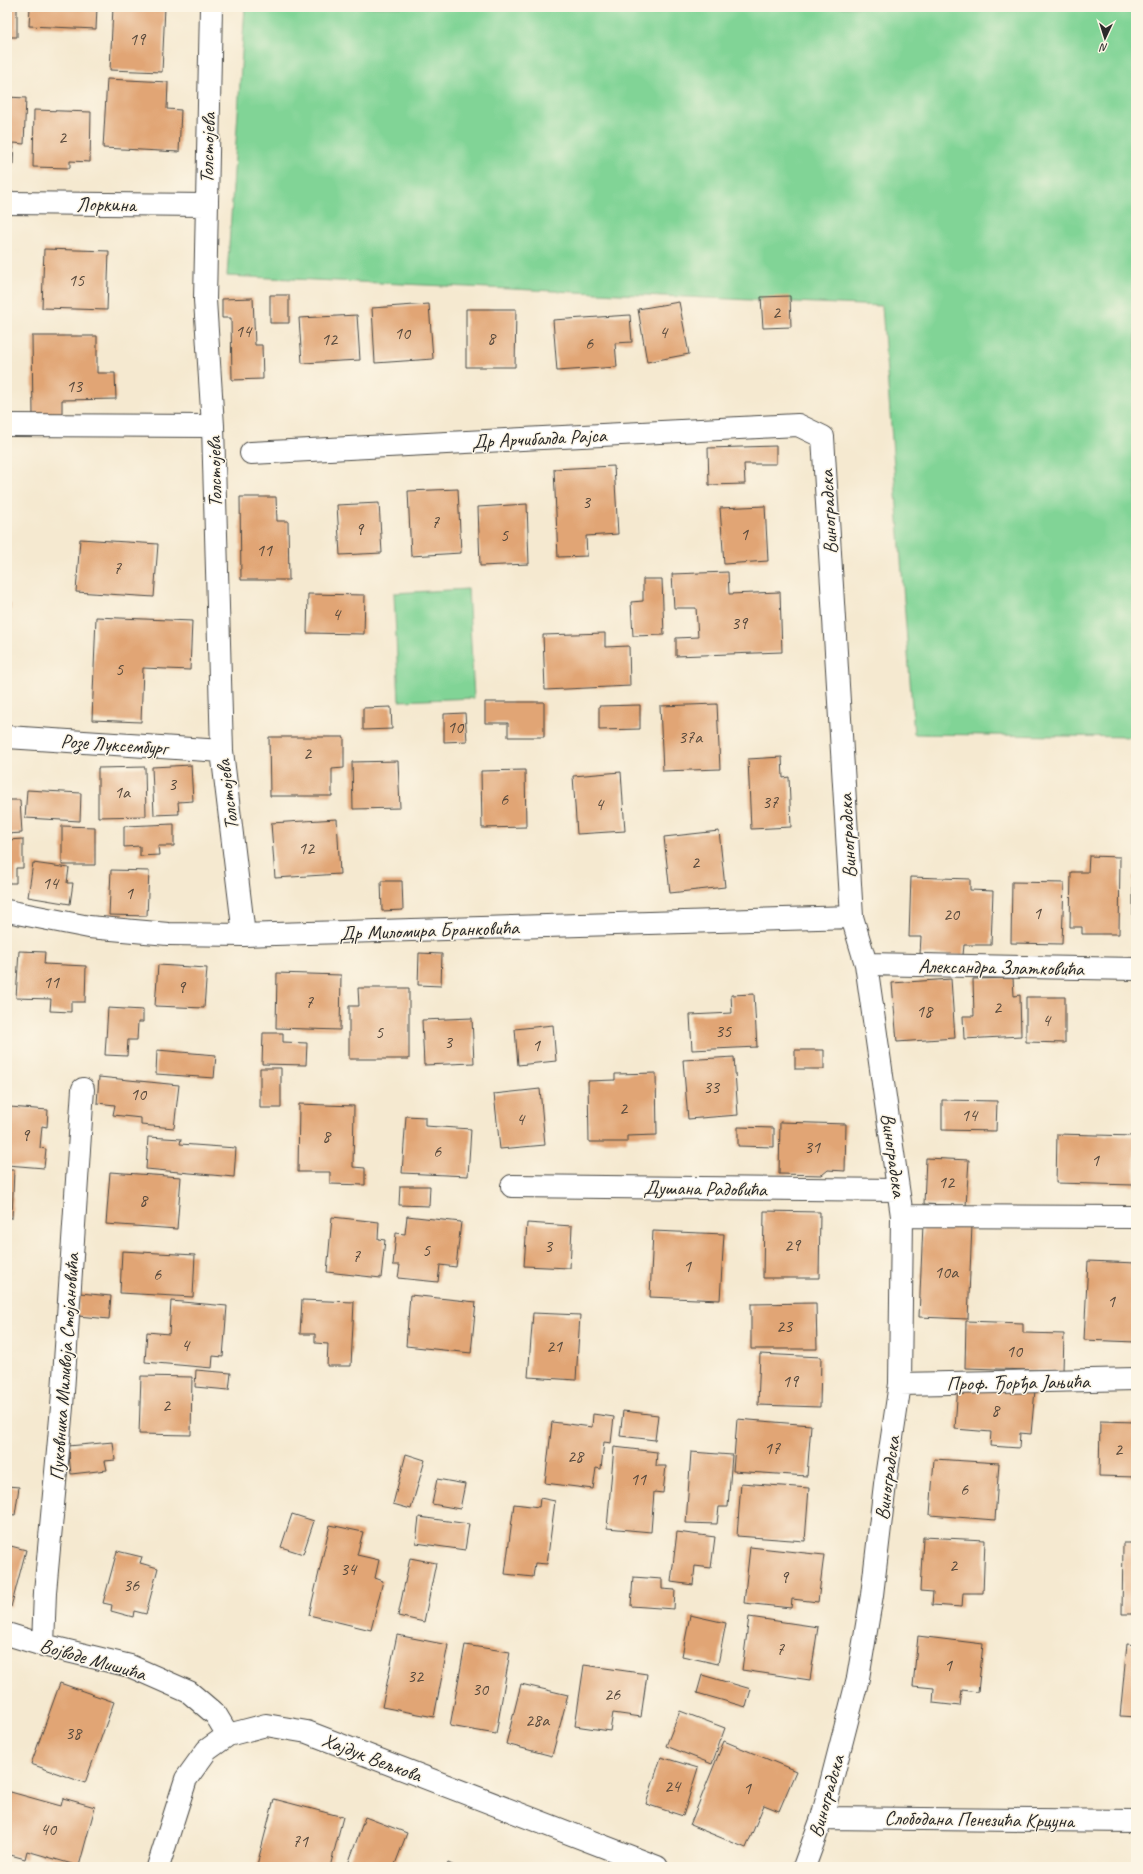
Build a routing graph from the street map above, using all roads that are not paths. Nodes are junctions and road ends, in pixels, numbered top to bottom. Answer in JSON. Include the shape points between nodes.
{"nodes":[{"id":1,"x":211,"y":7,"type":"edge"},
{"id":2,"x":7,"y":203,"type":"edge"},
{"id":3,"x":206,"y":205,"type":"junction"},
{"id":4,"x":7,"y":424,"type":"edge"},
{"id":5,"x":213,"y":426,"type":"junction"},
{"id":6,"x":823,"y":437,"type":"joint"},
{"id":7,"x":251,"y":453,"type":"dead end"},
{"id":8,"x":7,"y":737,"type":"edge"},
{"id":9,"x":222,"y":750,"type":"junction"},
{"id":10,"x":7,"y":911,"type":"edge"},
{"id":11,"x":852,"y":917,"type":"junction"},
{"id":12,"x":244,"y":935,"type":"junction"},
{"id":13,"x":866,"y":964,"type":"junction"},
{"id":14,"x":1136,"y":969,"type":"edge"},
{"id":15,"x":83,"y":1089,"type":"dead end"},
{"id":16,"x":512,"y":1186,"type":"dead end"},
{"id":17,"x":898,"y":1190,"type":"junction"},
{"id":18,"x":902,"y":1216,"type":"junction"},
{"id":19,"x":1136,"y":1217,"type":"edge"},
{"id":20,"x":1136,"y":1379,"type":"edge"},
{"id":21,"x":900,"y":1384,"type":"junction"},
{"id":22,"x":7,"y":1634,"type":"edge"},
{"id":23,"x":43,"y":1645,"type":"junction"},
{"id":24,"x":228,"y":1735,"type":"junction"},
{"id":25,"x":822,"y":1818,"type":"junction"},
{"id":26,"x":1136,"y":1821,"type":"edge"},
{"id":27,"x":158,"y":1867,"type":"edge"},
{"id":28,"x":656,"y":1867,"type":"edge"},
{"id":29,"x":804,"y":1867,"type":"edge"}],
"edges":[{"from":1,"to":3,"type":"street","name":"Толстојева"},
{"from":2,"to":3,"type":"street","name":"Лоркина"},
{"from":3,"to":5,"type":"street","name":"Толстојева","via":[[205,300]]},
{"from":4,"to":5,"type":"street"},
{"from":5,"to":9,"type":"street","name":"Толстојева"},
{"from":6,"to":7,"type":"street","name":"Др Арчибалда Рајса","via":[[798,425]]},
{"from":6,"to":11,"type":"street","name":"Виноградска"},
{"from":8,"to":9,"type":"street","name":"Розе Луксембург"},
{"from":9,"to":12,"type":"street","name":"Толстојева"},
{"from":10,"to":12,"type":"street","name":"Др Миломира Бранковића","via":[[89,927],[168,934]]},
{"from":11,"to":12,"type":"street","name":"Др Миломира Бранковића"},
{"from":11,"to":13,"type":"street","name":"Виноградска"},
{"from":13,"to":14,"type":"street","name":"Александра Златковића"},
{"from":13,"to":17,"type":"street","name":"Виноградска"},
{"from":15,"to":23,"type":"street","name":"Пуковника Миливоја Стојановића"},
{"from":16,"to":17,"type":"street","name":"Душана Радовића"},
{"from":17,"to":18,"type":"street","name":"Виноградска"},
{"from":18,"to":19,"type":"street"},
{"from":18,"to":21,"type":"street","name":"Виноградска"},
{"from":20,"to":21,"type":"street","name":"Проф. Ђорђа Јањића"},
{"from":21,"to":25,"type":"street","name":"Виноградска","via":[[872,1595],[858,1678]]},
{"from":22,"to":23,"type":"street","name":"Војводе Мишића"},
{"from":23,"to":24,"type":"street","name":"Војводе Мишића","via":[[130,1666],[189,1692],[216,1715]]},
{"from":24,"to":27,"type":"street","name":"Хајдук Вељкова","via":[[207,1750],[186,1779]]},
{"from":24,"to":28,"type":"street","name":"Хајдук Вељкова","via":[[266,1725],[307,1732]]},
{"from":25,"to":26,"type":"street","name":"Слободана Пенезића Крцуна"},
{"from":25,"to":29,"type":"street","name":"Виноградска"}]}
